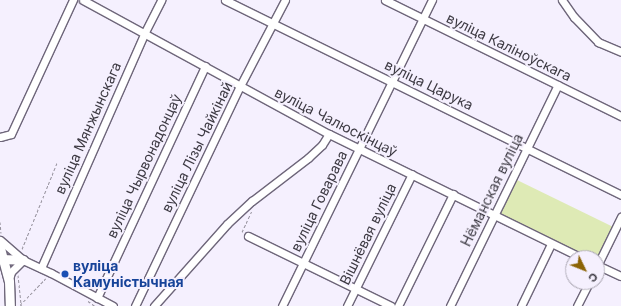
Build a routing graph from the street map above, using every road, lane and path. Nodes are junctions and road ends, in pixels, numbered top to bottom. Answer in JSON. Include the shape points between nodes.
{"nodes":[{"id":1,"x":74,"y":0,"type":"edge"},
{"id":2,"x":83,"y":0,"type":"edge"},
{"id":3,"x":161,"y":0,"type":"edge"},
{"id":4,"x":225,"y":0,"type":"edge"},
{"id":5,"x":285,"y":0,"type":"edge"},
{"id":6,"x":385,"y":0,"type":"edge"},
{"id":7,"x":432,"y":0,"type":"edge"},
{"id":8,"x":562,"y":0,"type":"edge"},
{"id":9,"x":422,"y":19,"type":"junction"},
{"id":10,"x":273,"y":24,"type":"junction"},
{"id":11,"x":145,"y":32,"type":"junction"},
{"id":12,"x":621,"y":52,"type":"edge"},
{"id":13,"x":204,"y":66,"type":"junction"},
{"id":14,"x":392,"y":82,"type":"junction"},
{"id":15,"x":558,"y":85,"type":"junction"},
{"id":16,"x":240,"y":86,"type":"junction"},
{"id":17,"x":621,"y":116,"type":"edge"},
{"id":18,"x":329,"y":134,"type":"junction"},
{"id":19,"x":0,"y":137,"type":"edge"},
{"id":20,"x":527,"y":148,"type":"junction"},
{"id":21,"x":360,"y":149,"type":"junction"},
{"id":22,"x":57,"y":163,"type":"dead end"},
{"id":23,"x":412,"y":174,"type":"junction"},
{"id":24,"x":453,"y":194,"type":"junction"},
{"id":25,"x":621,"y":195,"type":"edge"},
{"id":26,"x":252,"y":201,"type":"junction"},
{"id":27,"x":494,"y":214,"type":"junction"},
{"id":28,"x":621,"y":217,"type":"edge"},
{"id":29,"x":0,"y":222,"type":"edge"},
{"id":30,"x":248,"y":236,"type":"joint"},
{"id":31,"x":1,"y":239,"type":"edge"},
{"id":32,"x":552,"y":244,"type":"junction"},
{"id":33,"x":0,"y":248,"type":"edge"},
{"id":34,"x":565,"y":250,"type":"edge"},
{"id":35,"x":604,"y":250,"type":"edge"},
{"id":36,"x":22,"y":256,"type":"junction"},
{"id":37,"x":2,"y":259,"type":"edge"},
{"id":38,"x":303,"y":263,"type":"junction"},
{"id":39,"x":41,"y":268,"type":"junction"},
{"id":40,"x":605,"y":269,"type":"edge"},
{"id":41,"x":18,"y":273,"type":"dead end"},
{"id":42,"x":621,"y":276,"type":"edge"},
{"id":43,"x":47,"y":278,"type":"dead end"},
{"id":44,"x":8,"y":281,"type":"junction"},
{"id":45,"x":356,"y":288,"type":"junction"},
{"id":46,"x":585,"y":290,"type":"edge"},
{"id":47,"x":97,"y":298,"type":"junction"},
{"id":48,"x":21,"y":305,"type":"edge"},
{"id":49,"x":10,"y":306,"type":"edge"},
{"id":50,"x":113,"y":306,"type":"edge"},
{"id":51,"x":135,"y":306,"type":"edge"},
{"id":52,"x":154,"y":306,"type":"edge"},
{"id":53,"x":282,"y":306,"type":"edge"},
{"id":54,"x":347,"y":306,"type":"edge"},
{"id":55,"x":391,"y":306,"type":"edge"},
{"id":56,"x":398,"y":306,"type":"edge"},
{"id":57,"x":450,"y":306,"type":"edge"},
{"id":58,"x":521,"y":306,"type":"edge"},
{"id":59,"x":577,"y":306,"type":"edge"}],
"edges":[{"from":1,"to":19,"type":"street","via":[[10,134]]},
{"from":2,"to":11,"type":"street","name":"вуліца Чалюскінцаў"},
{"from":3,"to":11,"type":"street","name":"вуліца Мянжынскага"},
{"from":4,"to":10,"type":"street","name":"вуліца Царука"},
{"from":5,"to":10,"type":"street","name":"вуліца Лізы Чайкінай"},
{"from":6,"to":9,"type":"street","name":"вуліца Каліноўскага"},
{"from":7,"to":9,"type":"street","name":"вуліца Говарава"},
{"from":8,"to":12,"type":"street","via":[[598,42]]},
{"from":9,"to":14,"type":"street","name":"вуліца Говарава"},
{"from":9,"to":15,"type":"street","name":"вуліца Каліноўскага"},
{"from":10,"to":14,"type":"street","name":"вуліца Царука"},
{"from":10,"to":16,"type":"street","name":"вуліца Лізы Чайкінай"},
{"from":11,"to":13,"type":"street","name":"вуліца Чалюскінцаў"},
{"from":11,"to":39,"type":"street","name":"вуліца Мянжынскага"},
{"from":13,"to":16,"type":"street","name":"вуліца Чалюскінцаў"},
{"from":13,"to":47,"type":"street","name":"вуліца Чырвонадонцаў"},
{"from":14,"to":20,"type":"street","name":"вуліца Царука"},
{"from":14,"to":21,"type":"street","name":"вуліца Говарава"},
{"from":15,"to":17,"type":"street","name":"вуліца Каліноўскага"},
{"from":15,"to":20,"type":"street","name":"Нёманская вуліца"},
{"from":16,"to":18,"type":"street","name":"вуліца Чалюскінцаў"},
{"from":16,"to":51,"type":"street","name":"вуліца Лізы Чайкінай"},
{"from":18,"to":21,"type":"street","name":"вуліца Чалюскінцаў"},
{"from":18,"to":26,"type":"street","via":[[308,158]]},
{"from":20,"to":25,"type":"street","name":"вуліца Царука"},
{"from":20,"to":27,"type":"street","name":"Нёманская вуліца"},
{"from":21,"to":23,"type":"street","name":"вуліца Чалюскінцаў"},
{"from":21,"to":38,"type":"street","name":"вуліца Говарава"},
{"from":22,"to":36,"type":"path"},
{"from":23,"to":24,"type":"street","name":"вуліца Чалюскінцаў"},
{"from":23,"to":45,"type":"street","name":"Вішнёвая вуліца"},
{"from":24,"to":27,"type":"street","name":"вуліца Чалюскінцаў"},
{"from":24,"to":56,"type":"street"},
{"from":26,"to":30,"type":"path","via":[[254,207],[241,232]]},
{"from":26,"to":52,"type":"street","via":[[218,234]]},
{"from":27,"to":32,"type":"street","name":"вуліца Чалюскінцаў"},
{"from":27,"to":57,"type":"street","name":"Нёманская вуліца"},
{"from":28,"to":35,"type":"street"},
{"from":29,"to":31,"type":"path"},
{"from":30,"to":38,"type":"street"},
{"from":31,"to":36,"type":"street"},
{"from":32,"to":34,"type":"street","name":"вуліца Чалюскінцаў"},
{"from":32,"to":58,"type":"street"},
{"from":33,"to":37,"type":"main road"},
{"from":36,"to":37,"type":"main road"},
{"from":36,"to":39,"type":"street"},
{"from":36,"to":44,"type":"street"},
{"from":37,"to":44,"type":"main road"},
{"from":38,"to":45,"type":"street"},
{"from":38,"to":53,"type":"street","name":"вуліца Говарава"},
{"from":39,"to":47,"type":"street"},
{"from":40,"to":42,"type":"street"},
{"from":41,"to":48,"type":"path"},
{"from":43,"to":48,"type":"path"},
{"from":44,"to":49,"type":"main road"},
{"from":45,"to":54,"type":"street","name":"Вішнёвая вуліца"},
{"from":45,"to":55,"type":"street"},
{"from":46,"to":59,"type":"street"},
{"from":47,"to":50,"type":"street"}]}
